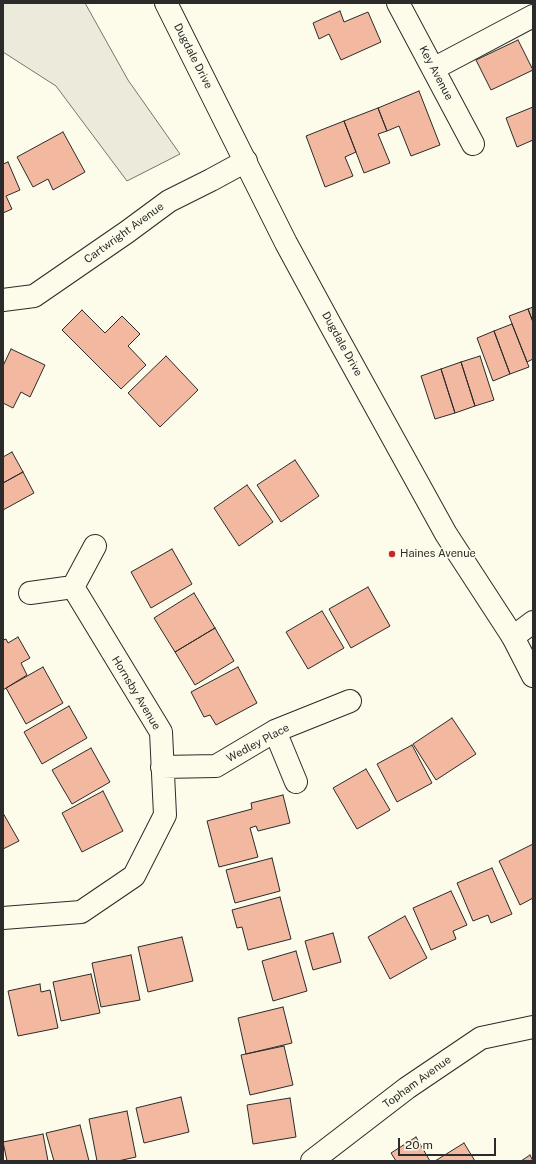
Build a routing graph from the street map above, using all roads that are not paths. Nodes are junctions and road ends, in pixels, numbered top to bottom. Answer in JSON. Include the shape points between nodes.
{"nodes":[{"id":1,"x":166,"y":3,"type":"edge"},
{"id":2,"x":398,"y":3,"type":"edge"},
{"id":3,"x":533,"y":16,"type":"edge"},
{"id":4,"x":433,"y":69,"type":"junction"},
{"id":5,"x":473,"y":144,"type":"dead end"},
{"id":6,"x":246,"y":161,"type":"junction"},
{"id":7,"x":3,"y":300,"type":"edge"},
{"id":8,"x":95,"y":546,"type":"dead end"},
{"id":9,"x":73,"y":587,"type":"junction"},
{"id":10,"x":30,"y":593,"type":"dead end"},
{"id":11,"x":533,"y":622,"type":"edge"},
{"id":12,"x":512,"y":637,"type":"junction"},
{"id":13,"x":533,"y":676,"type":"edge"},
{"id":14,"x":350,"y":701,"type":"dead end"},
{"id":15,"x":276,"y":730,"type":"junction"},
{"id":16,"x":162,"y":767,"type":"junction"},
{"id":17,"x":296,"y":782,"type":"dead end"},
{"id":18,"x":3,"y":918,"type":"edge"},
{"id":19,"x":533,"y":1027,"type":"edge"},
{"id":20,"x":312,"y":1161,"type":"edge"}],
"edges":[{"from":1,"to":6,"type":"street","name":"Dugdale Drive"},
{"from":2,"to":4,"type":"street","name":"Key Avenue"},
{"from":3,"to":4,"type":"street"},
{"from":4,"to":5,"type":"street","name":"Key Avenue"},
{"from":6,"to":7,"type":"street","name":"Cartwright Avenue","via":[[169,201],[34,296]]},
{"from":6,"to":12,"type":"street","name":"Dugdale Drive","via":[[286,243],[446,534]]},
{"from":8,"to":9,"type":"street"},
{"from":9,"to":10,"type":"street"},
{"from":9,"to":16,"type":"street","name":"Hornsby Avenue","via":[[160,732]]},
{"from":11,"to":12,"type":"street"},
{"from":12,"to":13,"type":"street","name":"Dugdale Drive"},
{"from":14,"to":15,"type":"street","name":"Wedley Place"},
{"from":15,"to":16,"type":"street","name":"Wedley Place","via":[[216,766]]},
{"from":15,"to":17,"type":"street"},
{"from":16,"to":18,"type":"street","name":"Hornsby Avenue","via":[[165,815],[134,876],[81,912]]},
{"from":19,"to":20,"type":"street","name":"Topham Avenue","via":[[481,1038],[407,1088]]}]}
